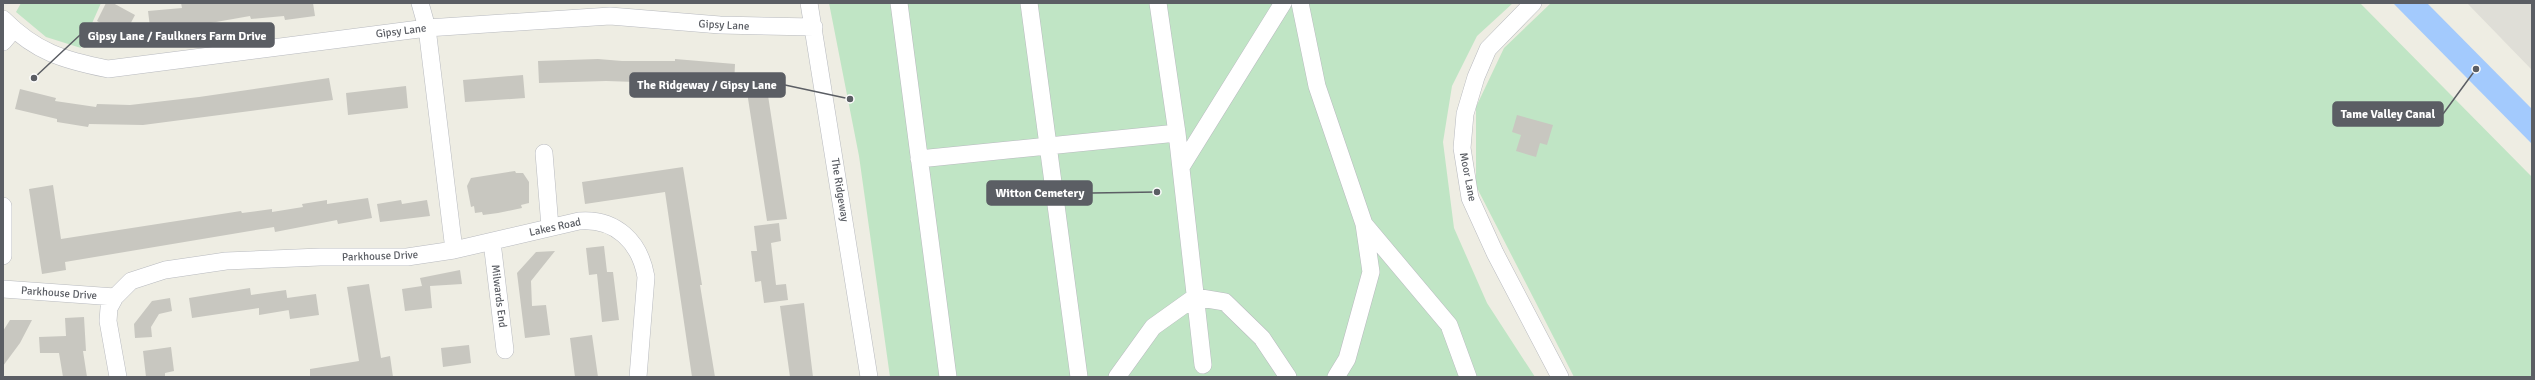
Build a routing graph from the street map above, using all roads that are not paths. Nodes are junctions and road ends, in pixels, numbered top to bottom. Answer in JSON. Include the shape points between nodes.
{"nodes":[{"id":1,"x":420,"y":3,"type":"edge"},
{"id":2,"x":810,"y":3,"type":"edge"},
{"id":3,"x":899,"y":3,"type":"edge"},
{"id":4,"x":1029,"y":3,"type":"edge"},
{"id":5,"x":1158,"y":3,"type":"edge"},
{"id":6,"x":1283,"y":3,"type":"edge"},
{"id":7,"x":1300,"y":3,"type":"edge"},
{"id":8,"x":1533,"y":3,"type":"edge"},
{"id":9,"x":610,"y":10,"type":"edge"},
{"id":10,"x":814,"y":27,"type":"junction"},
{"id":11,"x":427,"y":28,"type":"junction"},
{"id":12,"x":7,"y":30,"type":"edge"},
{"id":13,"x":1177,"y":133,"type":"junction"},
{"id":14,"x":1049,"y":145,"type":"junction"},
{"id":15,"x":544,"y":153,"type":"dead end"},
{"id":16,"x":919,"y":158,"type":"junction"},
{"id":17,"x":1181,"y":167,"type":"junction"},
{"id":18,"x":3,"y":206,"type":"edge"},
{"id":19,"x":1364,"y":224,"type":"junction"},
{"id":20,"x":550,"y":227,"type":"junction"},
{"id":21,"x":492,"y":242,"type":"junction"},
{"id":22,"x":454,"y":250,"type":"junction"},
{"id":23,"x":3,"y":256,"type":"edge"},
{"id":24,"x":3,"y":289,"type":"edge"},
{"id":25,"x":115,"y":296,"type":"junction"},
{"id":26,"x":1195,"y":297,"type":"junction"},
{"id":27,"x":505,"y":350,"type":"dead end"},
{"id":28,"x":1203,"y":365,"type":"dead end"},
{"id":29,"x":118,"y":377,"type":"edge"},
{"id":30,"x":638,"y":377,"type":"edge"},
{"id":31,"x":870,"y":377,"type":"edge"},
{"id":32,"x":948,"y":377,"type":"edge"},
{"id":33,"x":1079,"y":377,"type":"edge"},
{"id":34,"x":1117,"y":377,"type":"edge"},
{"id":35,"x":1288,"y":377,"type":"edge"},
{"id":36,"x":1336,"y":377,"type":"edge"},
{"id":37,"x":1468,"y":377,"type":"edge"},
{"id":38,"x":1560,"y":377,"type":"edge"}],
"edges":[{"from":1,"to":11,"type":"street"},
{"from":2,"to":10,"type":"street","name":"The Ridgeway"},
{"from":3,"to":16,"type":"street"},
{"from":4,"to":14,"type":"street"},
{"from":5,"to":13,"type":"street"},
{"from":6,"to":17,"type":"street"},
{"from":7,"to":19,"type":"street","via":[[1317,86]]},
{"from":8,"to":38,"type":"street","name":"Moor Lane","via":[[1488,49],[1465,114],[1462,148],[1470,198],[1494,253]]},
{"from":9,"to":10,"type":"street","name":"Gipsy Lane","via":[[720,25]]},
{"from":9,"to":11,"type":"street","name":"Gipsy Lane"},
{"from":10,"to":31,"type":"street","name":"The Ridgeway"},
{"from":11,"to":12,"type":"street","name":"Gipsy Lane","via":[[108,69],[58,57]]},
{"from":11,"to":22,"type":"street"},
{"from":13,"to":14,"type":"street"},
{"from":13,"to":17,"type":"street"},
{"from":14,"to":16,"type":"street"},
{"from":14,"to":33,"type":"street"},
{"from":15,"to":20,"type":"street"},
{"from":16,"to":32,"type":"street"},
{"from":17,"to":26,"type":"street"},
{"from":18,"to":23,"type":"street"},
{"from":19,"to":36,"type":"street","via":[[1371,272],[1347,360]]},
{"from":19,"to":37,"type":"street","via":[[1449,325]]},
{"from":20,"to":21,"type":"street","name":"Lakes Road"},
{"from":20,"to":30,"type":"street","name":"Lakes Road","via":[[579,221],[598,222],[616,227],[630,237],[644,261],[646,277]]},
{"from":21,"to":22,"type":"street","name":"Lakes Road"},
{"from":21,"to":27,"type":"street","name":"Milwards End"},
{"from":22,"to":25,"type":"street","name":"Parkhouse Drive","via":[[407,257],[226,261],[165,270],[131,281]]},
{"from":24,"to":25,"type":"street","name":"Parkhouse Drive"},
{"from":25,"to":29,"type":"street","name":"Parkhouse Drive","via":[[109,308],[108,321]]},
{"from":26,"to":28,"type":"street"},
{"from":26,"to":34,"type":"street","via":[[1153,327]]},
{"from":26,"to":35,"type":"street","via":[[1225,302],[1262,338]]}]}
